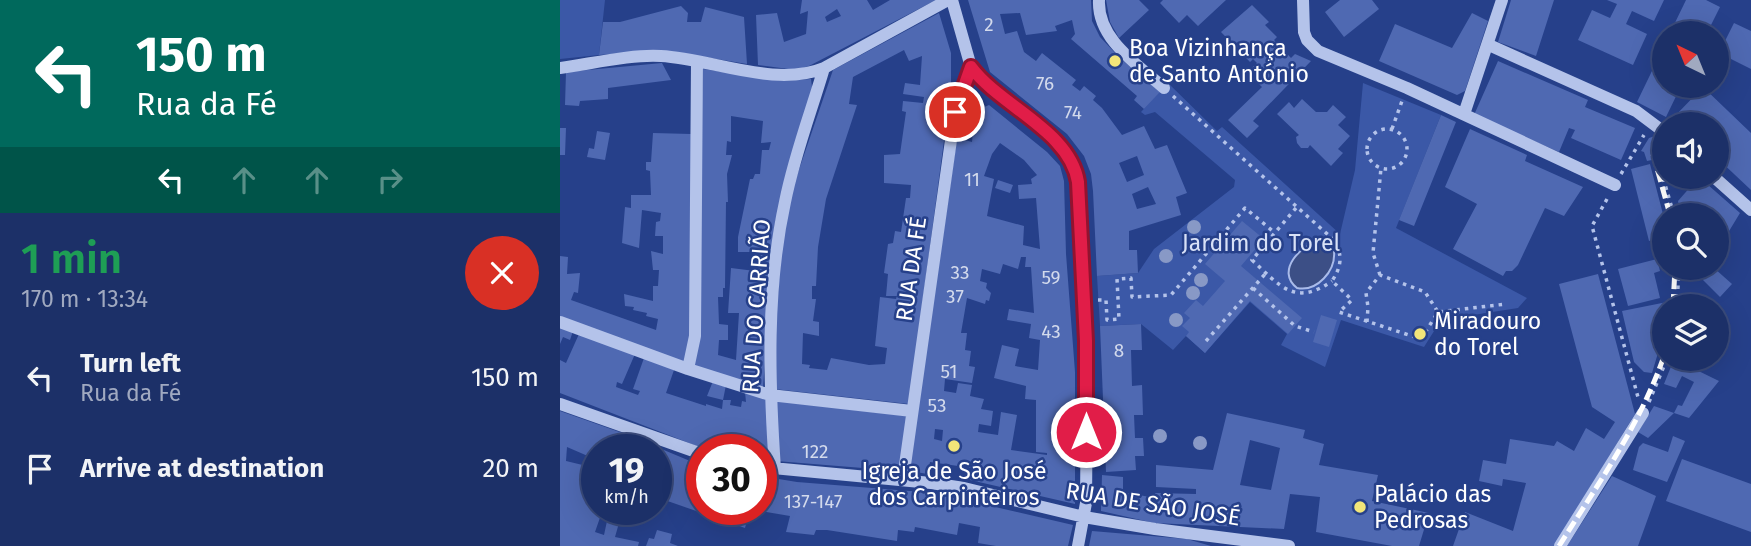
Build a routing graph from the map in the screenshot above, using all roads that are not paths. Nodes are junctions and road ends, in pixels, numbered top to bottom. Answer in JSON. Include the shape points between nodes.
{"nodes":[{"id":1,"x":950,"y":0,"type":"edge"},
{"id":2,"x":1099,"y":0,"type":"edge"},
{"id":3,"x":1303,"y":0,"type":"edge"},
{"id":4,"x":1502,"y":0,"type":"edge"},
{"id":5,"x":1489,"y":45,"type":"junction"},
{"id":6,"x":697,"y":61,"type":"junction"},
{"id":7,"x":971,"y":67,"type":"junction"},
{"id":8,"x":560,"y":68,"type":"edge"},
{"id":9,"x":824,"y":68,"type":"junction"},
{"id":10,"x":1164,"y":88,"type":"road end"},
{"id":11,"x":1464,"y":114,"type":"junction"},
{"id":12,"x":1652,"y":121,"type":"edge"},
{"id":13,"x":1615,"y":185,"type":"road end"},
{"id":14,"x":1727,"y":189,"type":"edge"},
{"id":15,"x":1751,"y":210,"type":"edge"},
{"id":16,"x":560,"y":322,"type":"edge"},
{"id":17,"x":688,"y":369,"type":"junction"},
{"id":18,"x":770,"y":395,"type":"junction"},
{"id":19,"x":560,"y":404,"type":"edge"},
{"id":20,"x":912,"y":411,"type":"junction"},
{"id":21,"x":1643,"y":413,"type":"road end"},
{"id":22,"x":773,"y":434,"type":"edge"},
{"id":23,"x":686,"y":448,"type":"edge"},
{"id":24,"x":777,"y":469,"type":"edge"},
{"id":25,"x":903,"y":479,"type":"junction"},
{"id":26,"x":1084,"y":517,"type":"junction"},
{"id":27,"x":1078,"y":546,"type":"edge"},
{"id":28,"x":1289,"y":546,"type":"edge"},
{"id":29,"x":1560,"y":546,"type":"edge"}],
"edges":[{"from":1,"to":7,"type":"street"},
{"from":1,"to":9,"type":"street"},
{"from":2,"to":10,"type":"street","via":[[1107,34]]},
{"from":3,"to":11,"type":"street","via":[[1304,32],[1312,47]]},
{"from":4,"to":5,"type":"street"},
{"from":5,"to":11,"type":"street"},
{"from":5,"to":12,"type":"street"},
{"from":6,"to":8,"type":"street","via":[[657,56]]},
{"from":6,"to":9,"type":"street","via":[[783,76]]},
{"from":6,"to":17,"type":"street","via":[[695,336]]},
{"from":7,"to":20,"type":"street","name":"RUA DA FÉ","via":[[955,112]]},
{"from":7,"to":26,"type":"street","via":[[989,88],[1058,143],[1076,173],[1086,341]]},
{"from":9,"to":18,"type":"street","name":"RUA DO CARRIÃO","via":[[784,204],[774,277]]},
{"from":11,"to":13,"type":"street"},
{"from":14,"to":15,"type":"street"},
{"from":16,"to":17,"type":"street"},
{"from":17,"to":18,"type":"street"},
{"from":18,"to":20,"type":"street"},
{"from":18,"to":22,"type":"street","name":"RUA DO CARRIÃO"},
{"from":19,"to":23,"type":"street"},
{"from":20,"to":25,"type":"street","name":"RUA DA FÉ"},
{"from":21,"to":29,"type":"street"},
{"from":24,"to":25,"type":"street","name":"RUA DE SÃO JOSÉ"},
{"from":25,"to":26,"type":"street","name":"RUA DE SÃO JOSÉ","via":[[964,488]]},
{"from":26,"to":27,"type":"street"},
{"from":26,"to":28,"type":"street","name":"RUA DE SÃO JOSÉ"}]}
